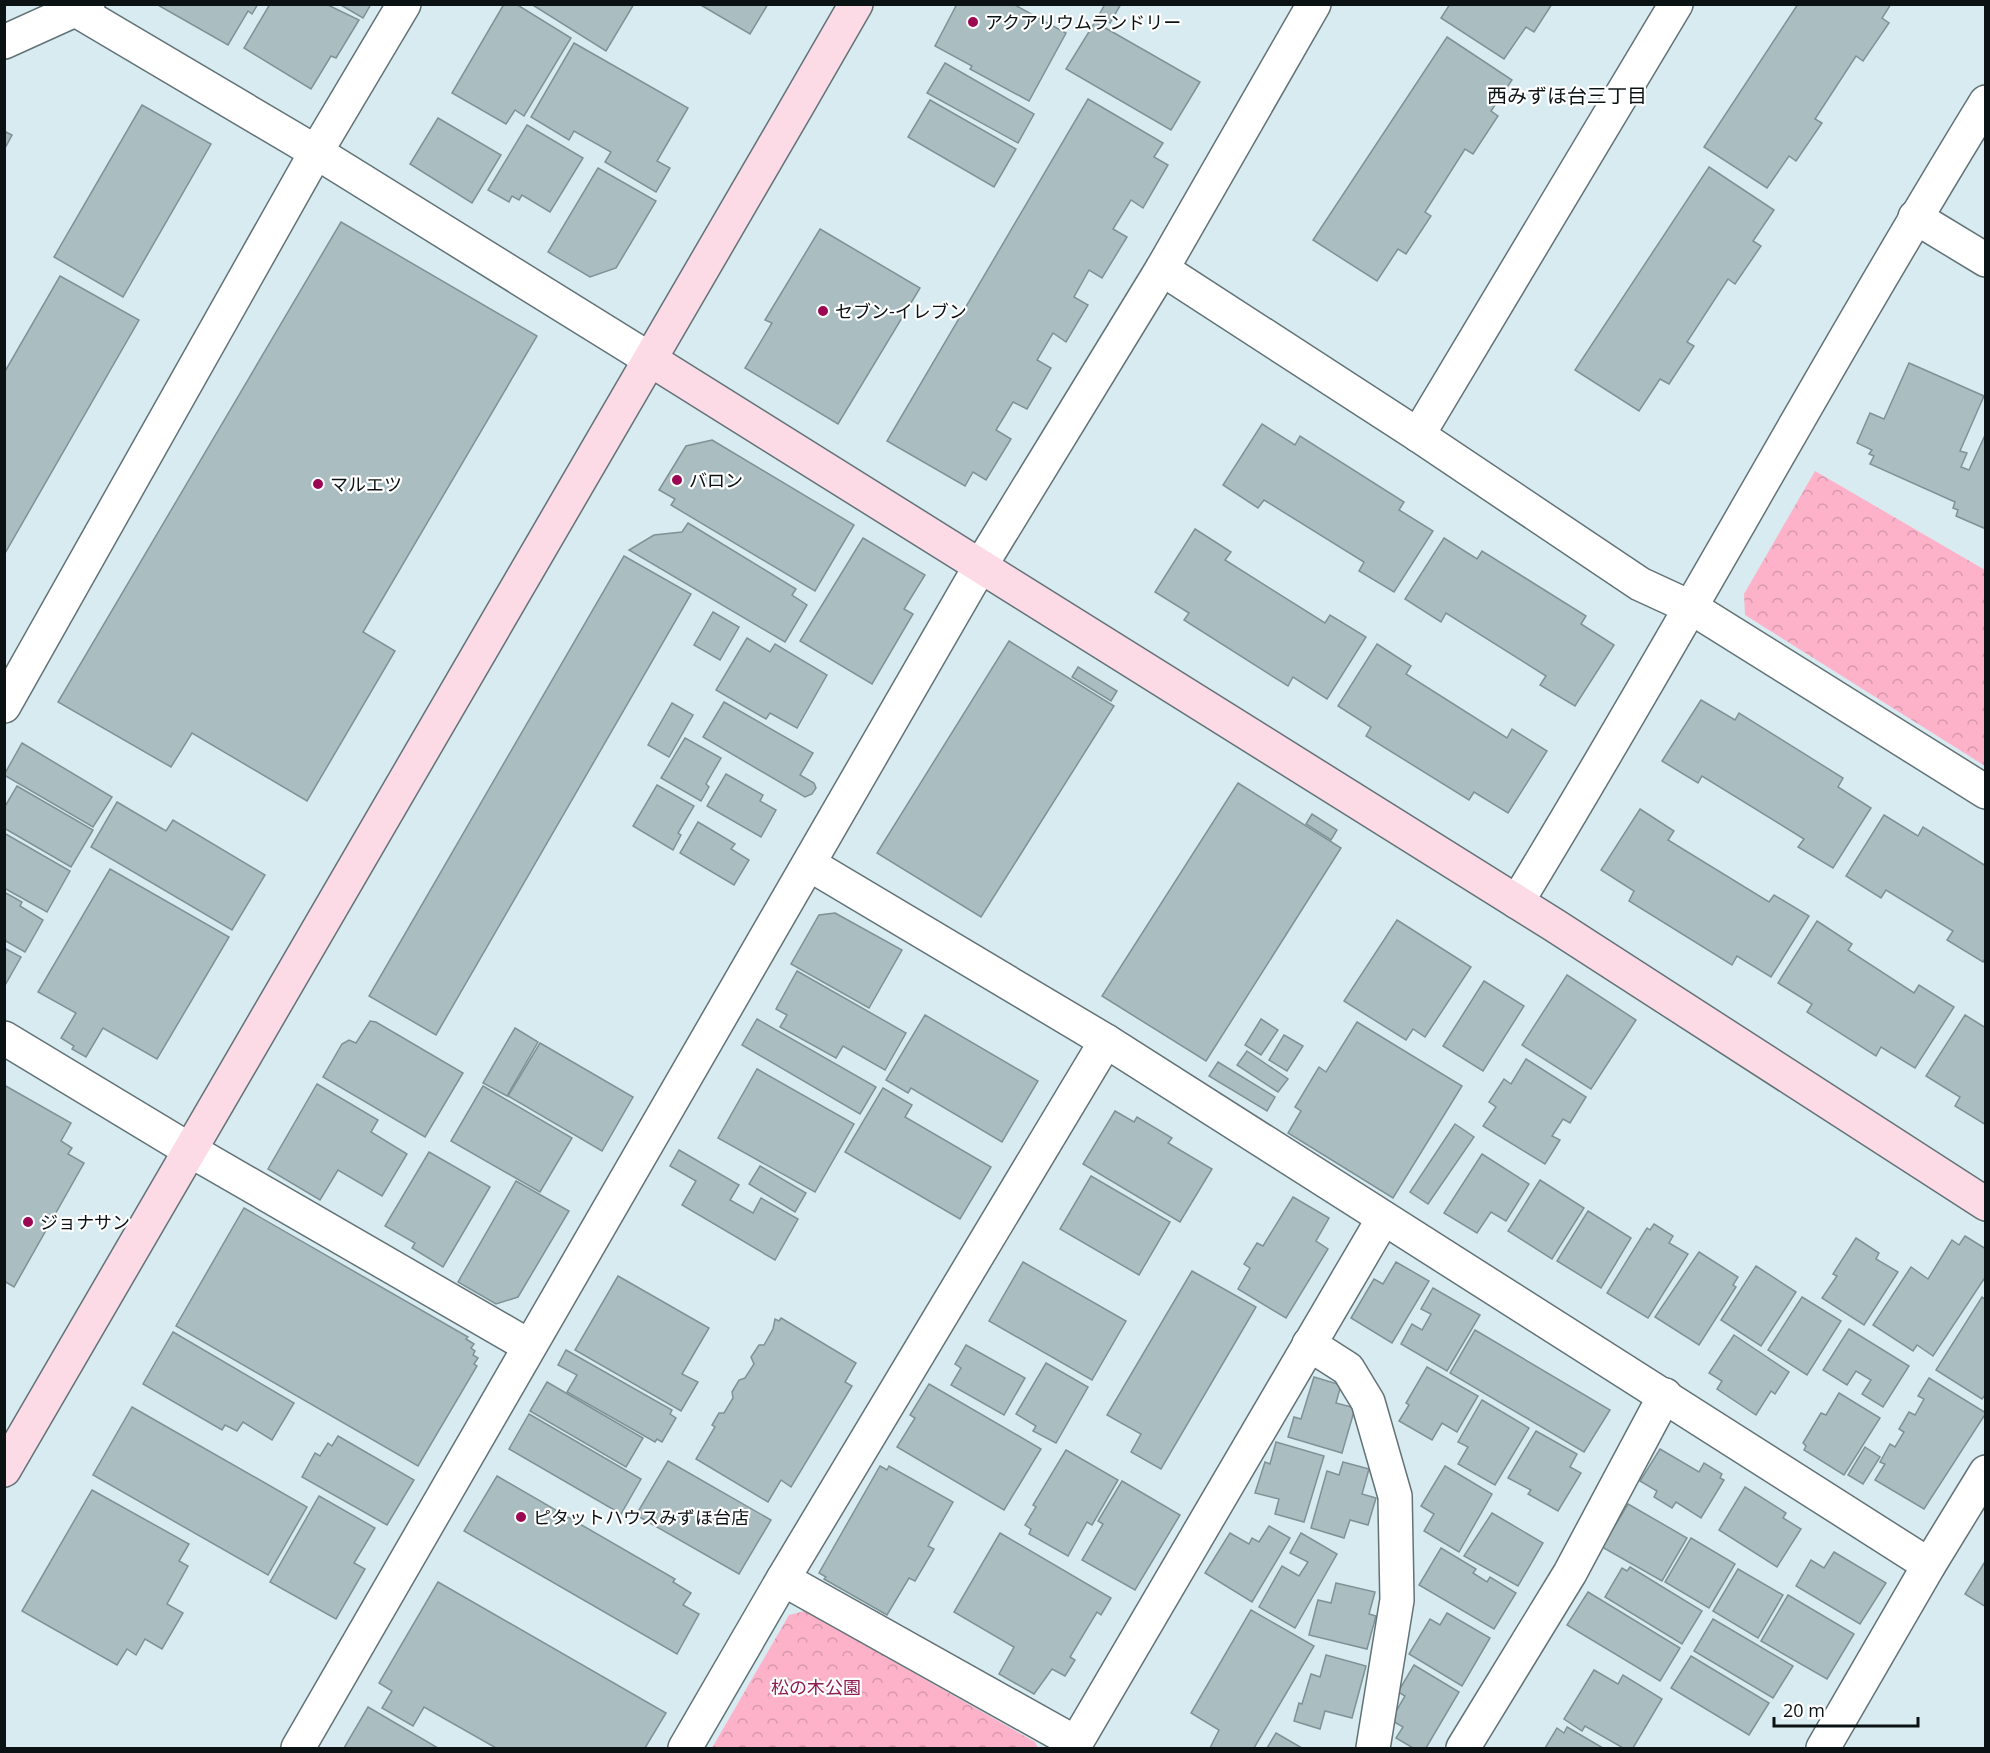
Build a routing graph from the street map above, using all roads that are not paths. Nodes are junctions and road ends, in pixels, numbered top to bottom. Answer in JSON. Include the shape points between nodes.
{"nodes":[{"id":1,"x":404,"y":4,"type":"edge"},
{"id":2,"x":856,"y":4,"type":"edge"},
{"id":3,"x":1314,"y":4,"type":"edge"},
{"id":4,"x":1676,"y":4,"type":"edge"},
{"id":5,"x":82,"y":7,"type":"edge"},
{"id":6,"x":4,"y":42,"type":"edge"},
{"id":7,"x":1986,"y":102,"type":"edge"},
{"id":8,"x":316,"y":152,"type":"junction"},
{"id":9,"x":1915,"y":217,"type":"junction"},
{"id":10,"x":1986,"y":260,"type":"edge"},
{"id":11,"x":1162,"y":269,"type":"junction"},
{"id":12,"x":651,"y":360,"type":"junction"},
{"id":13,"x":1418,"y":435,"type":"junction"},
{"id":14,"x":981,"y":565,"type":"junction"},
{"id":15,"x":1692,"y":608,"type":"junction"},
{"id":16,"x":4,"y":706,"type":"edge"},
{"id":17,"x":1986,"y":792,"type":"edge"},
{"id":18,"x":809,"y":864,"type":"junction"},
{"id":19,"x":1517,"y":902,"type":"junction"},
{"id":20,"x":4,"y":1038,"type":"edge"},
{"id":21,"x":1106,"y":1041,"type":"junction"},
{"id":22,"x":188,"y":1149,"type":"junction"},
{"id":23,"x":1986,"y":1204,"type":"edge"},
{"id":24,"x":1383,"y":1219,"type":"junction"},
{"id":25,"x":1309,"y":1344,"type":"junction"},
{"id":26,"x":529,"y":1346,"type":"junction"},
{"id":27,"x":1665,"y":1395,"type":"junction"},
{"id":28,"x":4,"y":1470,"type":"edge"},
{"id":29,"x":1986,"y":1472,"type":"edge"},
{"id":30,"x":1929,"y":1565,"type":"junction"},
{"id":31,"x":783,"y":1579,"type":"junction"},
{"id":32,"x":1075,"y":1746,"type":"edge"},
{"id":33,"x":298,"y":1749,"type":"edge"},
{"id":34,"x":685,"y":1749,"type":"edge"},
{"id":35,"x":1373,"y":1749,"type":"edge"},
{"id":36,"x":1463,"y":1749,"type":"edge"},
{"id":37,"x":1823,"y":1749,"type":"edge"}],
"edges":[{"from":1,"to":8,"type":"street"},
{"from":2,"to":12,"type":"street"},
{"from":3,"to":11,"type":"street"},
{"from":4,"to":13,"type":"street"},
{"from":5,"to":6,"type":"street"},
{"from":5,"to":8,"type":"street"},
{"from":7,"to":9,"type":"street"},
{"from":8,"to":12,"type":"street"},
{"from":8,"to":16,"type":"street"},
{"from":9,"to":10,"type":"street"},
{"from":9,"to":15,"type":"street"},
{"from":11,"to":13,"type":"street"},
{"from":11,"to":14,"type":"street"},
{"from":12,"to":14,"type":"street"},
{"from":12,"to":22,"type":"street"},
{"from":13,"to":15,"type":"street","via":[[1640,584]]},
{"from":14,"to":18,"type":"street"},
{"from":14,"to":19,"type":"street"},
{"from":15,"to":17,"type":"street"},
{"from":15,"to":19,"type":"street"},
{"from":18,"to":21,"type":"street"},
{"from":18,"to":26,"type":"street"},
{"from":19,"to":23,"type":"street"},
{"from":20,"to":22,"type":"street"},
{"from":21,"to":24,"type":"street"},
{"from":21,"to":31,"type":"street"},
{"from":22,"to":26,"type":"street"},
{"from":22,"to":28,"type":"street"},
{"from":24,"to":25,"type":"street"},
{"from":24,"to":27,"type":"street"},
{"from":25,"to":32,"type":"street"},
{"from":25,"to":35,"type":"street","via":[[1348,1370],[1368,1402],[1395,1496],[1397,1600]]},
{"from":26,"to":33,"type":"street"},
{"from":27,"to":30,"type":"street"},
{"from":27,"to":36,"type":"street","via":[[1570,1573]]},
{"from":29,"to":30,"type":"street"},
{"from":30,"to":37,"type":"street"},
{"from":31,"to":32,"type":"street"},
{"from":31,"to":34,"type":"street"}]}
